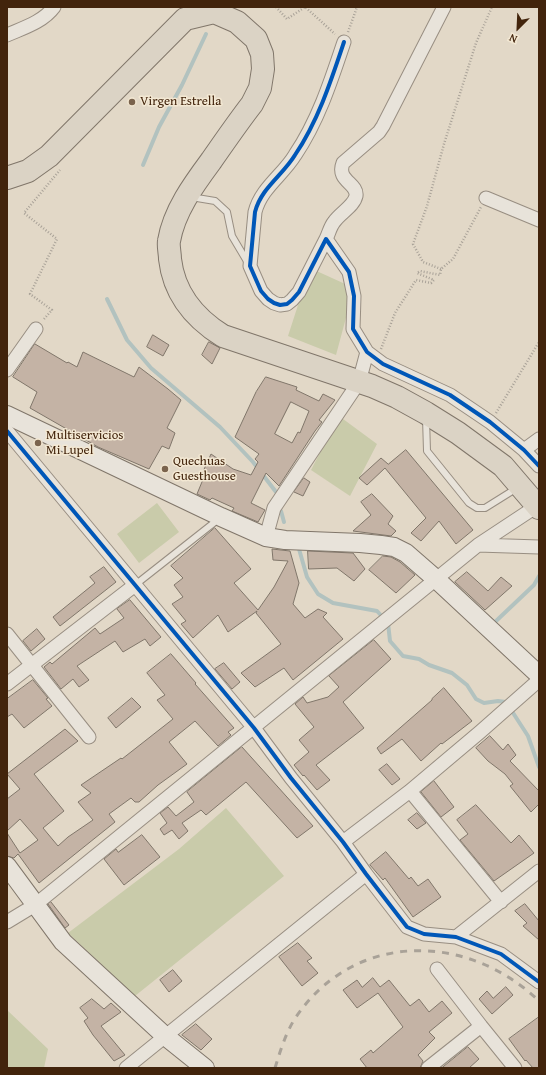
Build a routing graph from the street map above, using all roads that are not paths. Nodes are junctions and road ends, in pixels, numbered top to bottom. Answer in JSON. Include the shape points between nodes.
{"nodes":[{"id":1,"x":54,"y":7,"type":"edge"},
{"id":2,"x":444,"y":7,"type":"edge"},
{"id":3,"x":216,"y":9,"type":"edge"},
{"id":4,"x":7,"y":35,"type":"edge"},
{"id":5,"x":344,"y":42,"type":"road end"},
{"id":6,"x":7,"y":178,"type":"edge"},
{"id":7,"x":186,"y":196,"type":"junction"},
{"id":8,"x":486,"y":198,"type":"road end"},
{"id":9,"x":539,"y":220,"type":"edge"},
{"id":10,"x":326,"y":239,"type":"junction"},
{"id":11,"x":250,"y":266,"type":"junction"},
{"id":12,"x":36,"y":329,"type":"road end"},
{"id":13,"x":372,"y":356,"type":"junction"},
{"id":14,"x":7,"y":370,"type":"edge"},
{"id":15,"x":359,"y":382,"type":"junction"},
{"id":16,"x":426,"y":413,"type":"junction"},
{"id":17,"x":10,"y":424,"type":"edge"},
{"id":18,"x":539,"y":439,"type":"edge"},
{"id":19,"x":524,"y":450,"type":"junction"},
{"id":20,"x":539,"y":466,"type":"edge"},
{"id":21,"x":520,"y":486,"type":"junction"},
{"id":22,"x":538,"y":507,"type":"edge"},
{"id":23,"x":221,"y":517,"type":"junction"},
{"id":24,"x":266,"y":537,"type":"junction"},
{"id":25,"x":478,"y":545,"type":"junction"},
{"id":26,"x":539,"y":548,"type":"edge"},
{"id":27,"x":437,"y":580,"type":"junction"},
{"id":28,"x":135,"y":585,"type":"junction"},
{"id":29,"x":7,"y":634,"type":"edge"},
{"id":30,"x":32,"y":666,"type":"junction"},
{"id":31,"x":539,"y":675,"type":"edge"},
{"id":32,"x":539,"y":680,"type":"edge"},
{"id":33,"x":7,"y":684,"type":"edge"},
{"id":34,"x":254,"y":728,"type":"junction"},
{"id":35,"x":89,"y":737,"type":"dead end"},
{"id":36,"x":410,"y":791,"type":"junction"},
{"id":37,"x":343,"y":842,"type":"junction"},
{"id":38,"x":7,"y":866,"type":"edge"},
{"id":39,"x":539,"y":871,"type":"edge"},
{"id":40,"x":366,"y":874,"type":"junction"},
{"id":41,"x":500,"y":902,"type":"junction"},
{"id":42,"x":35,"y":905,"type":"junction"},
{"id":43,"x":7,"y":922,"type":"edge"},
{"id":44,"x":456,"y":937,"type":"junction"},
{"id":45,"x":437,"y":969,"type":"dead end"},
{"id":46,"x":539,"y":982,"type":"edge"},
{"id":47,"x":481,"y":1026,"type":"junction"},
{"id":48,"x":165,"y":1036,"type":"junction"},
{"id":49,"x":126,"y":1068,"type":"edge"},
{"id":50,"x":205,"y":1068,"type":"edge"},
{"id":51,"x":428,"y":1068,"type":"edge"},
{"id":52,"x":515,"y":1068,"type":"edge"}],
"edges":[{"from":1,"to":4,"type":"street","via":[[41,19]]},
{"from":2,"to":10,"type":"street","via":[[383,126],[343,163],[342,175],[356,192],[356,197],[333,223]]},
{"from":3,"to":6,"type":"highway","via":[[185,19],[49,156],[28,171]]},
{"from":3,"to":7,"type":"highway","via":[[238,22],[256,39],[262,54],[260,88],[252,104]]},
{"from":5,"to":11,"type":"street","via":[[317,114],[296,155],[268,187],[256,206]]},
{"from":7,"to":11,"type":"lane","via":[[215,201],[227,212],[232,236]]},
{"from":7,"to":15,"type":"highway","via":[[169,242],[174,281],[182,298],[195,314],[207,326],[223,336]]},
{"from":8,"to":9,"type":"street"},
{"from":10,"to":11,"type":"street","via":[[299,292],[287,304],[280,305],[268,299],[261,291]]},
{"from":10,"to":13,"type":"street","via":[[349,272],[354,296],[353,329]]},
{"from":12,"to":14,"type":"street"},
{"from":13,"to":15,"type":"street"},
{"from":13,"to":19,"type":"street","via":[[383,364],[450,395],[490,422]]},
{"from":15,"to":16,"type":"highway","via":[[397,397]]},
{"from":15,"to":24,"type":"street","via":[[274,508]]},
{"from":16,"to":21,"type":"highway","via":[[503,466]]},
{"from":16,"to":21,"type":"lane","via":[[427,451],[469,503],[477,508],[485,508]]},
{"from":17,"to":23,"type":"street","via":[[113,466]]},
{"from":17,"to":28,"type":"street"},
{"from":18,"to":19,"type":"street"},
{"from":19,"to":20,"type":"street"},
{"from":21,"to":22,"type":"highway"},
{"from":22,"to":25,"type":"street"},
{"from":23,"to":24,"type":"street"},
{"from":23,"to":28,"type":"lane"},
{"from":24,"to":27,"type":"street","via":[[394,547],[406,553]]},
{"from":25,"to":26,"type":"street"},
{"from":25,"to":27,"type":"street"},
{"from":27,"to":31,"type":"street"},
{"from":27,"to":34,"type":"street"},
{"from":28,"to":30,"type":"street"},
{"from":28,"to":34,"type":"street"},
{"from":29,"to":30,"type":"street"},
{"from":30,"to":33,"type":"street"},
{"from":30,"to":35,"type":"street"},
{"from":32,"to":36,"type":"street"},
{"from":34,"to":37,"type":"street"},
{"from":34,"to":42,"type":"street"},
{"from":36,"to":37,"type":"street"},
{"from":36,"to":41,"type":"street"},
{"from":37,"to":40,"type":"street"},
{"from":38,"to":42,"type":"street"},
{"from":39,"to":41,"type":"street"},
{"from":40,"to":44,"type":"street","via":[[407,927],[424,934]]},
{"from":40,"to":48,"type":"street"},
{"from":41,"to":44,"type":"street"},
{"from":42,"to":43,"type":"street"},
{"from":42,"to":48,"type":"street","via":[[63,942]]},
{"from":44,"to":46,"type":"street","via":[[502,954]]},
{"from":45,"to":47,"type":"street"},
{"from":47,"to":51,"type":"street"},
{"from":47,"to":52,"type":"street"},
{"from":48,"to":49,"type":"street"},
{"from":48,"to":50,"type":"street"}]}
